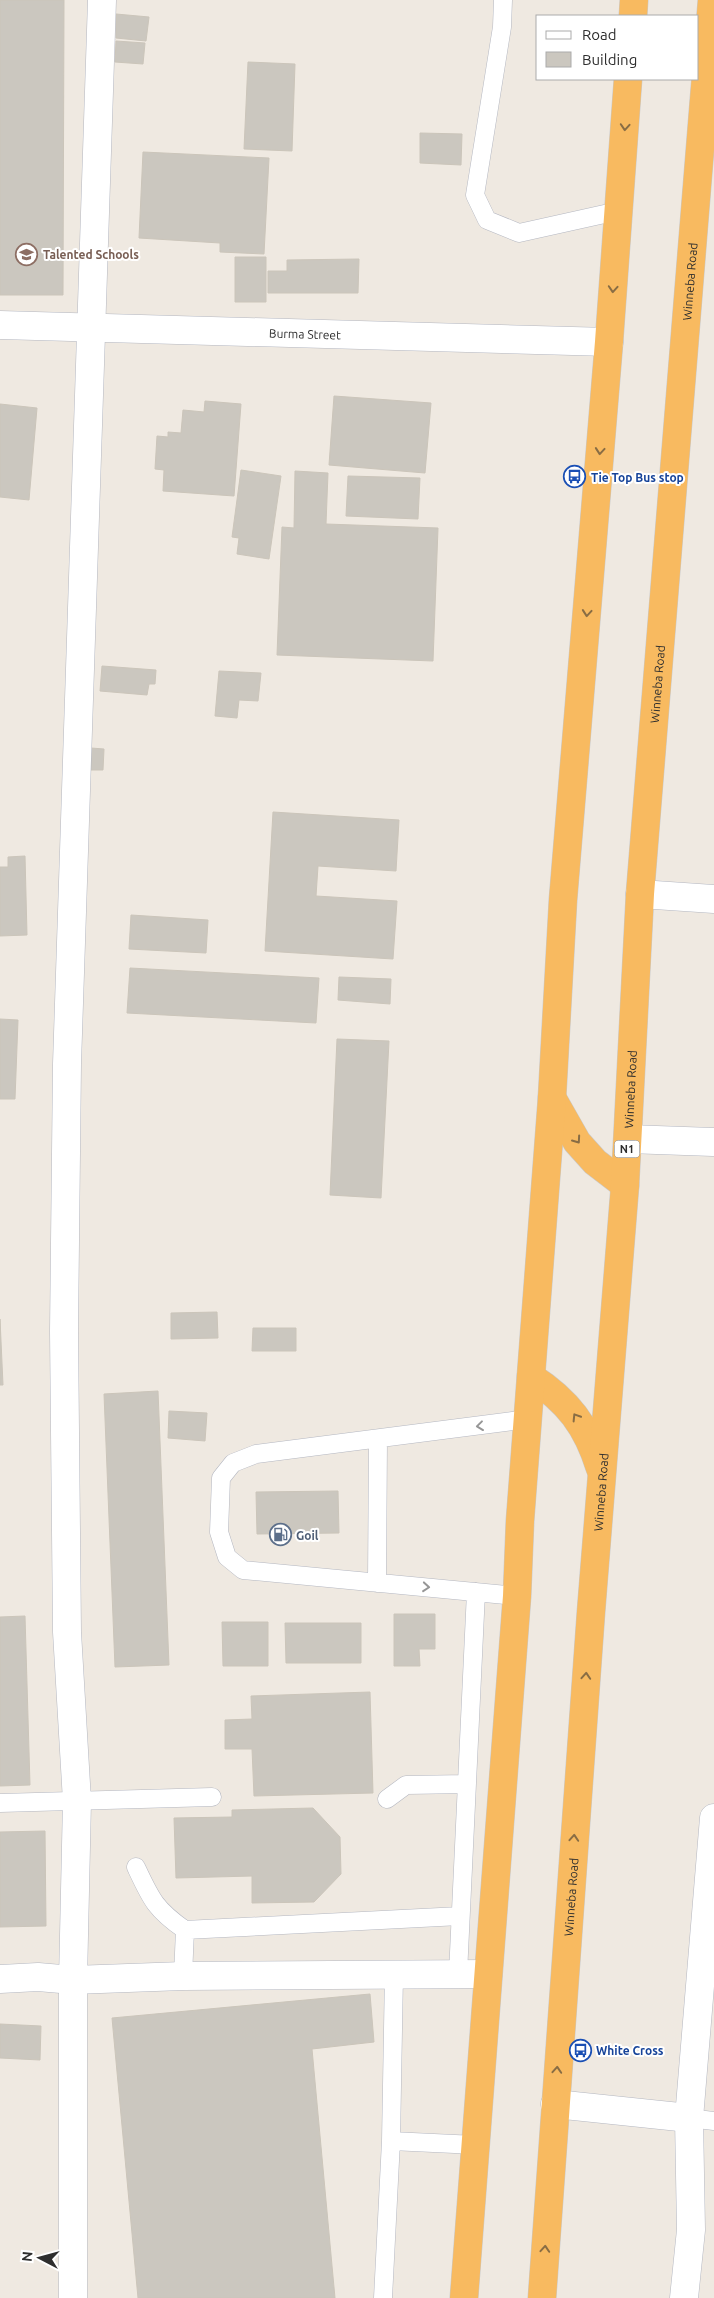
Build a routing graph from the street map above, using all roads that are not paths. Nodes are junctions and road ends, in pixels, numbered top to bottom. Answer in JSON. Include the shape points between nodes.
{"nodes":[{"id":1,"x":102,"y":0,"type":"edge"},
{"id":2,"x":503,"y":0,"type":"edge"},
{"id":3,"x":634,"y":0,"type":"edge"},
{"id":4,"x":712,"y":0,"type":"edge"},
{"id":5,"x":633,"y":15,"type":"edge"},
{"id":6,"x":628,"y":80,"type":"edge"},
{"id":7,"x":618,"y":211,"type":"junction"},
{"id":8,"x":0,"y":325,"type":"edge"},
{"id":9,"x":90,"y":329,"type":"junction"},
{"id":10,"x":609,"y":342,"type":"junction"},
{"id":11,"x":640,"y":894,"type":"junction"},
{"id":12,"x":714,"y":898,"type":"edge"},
{"id":13,"x":552,"y":1098,"type":"junction"},
{"id":14,"x":628,"y":1139,"type":"junction"},
{"id":15,"x":714,"y":1142,"type":"edge"},
{"id":16,"x":625,"y":1184,"type":"junction"},
{"id":17,"x":531,"y":1377,"type":"junction"},
{"id":18,"x":528,"y":1419,"type":"junction"},
{"id":19,"x":378,"y":1439,"type":"junction"},
{"id":20,"x":602,"y":1477,"type":"junction"},
{"id":21,"x":377,"y":1583,"type":"junction"},
{"id":22,"x":476,"y":1592,"type":"junction"},
{"id":23,"x":517,"y":1596,"type":"junction"},
{"id":24,"x":467,"y":1784,"type":"junction"},
{"id":25,"x":212,"y":1797,"type":"dead end"},
{"id":26,"x":387,"y":1799,"type":"dead end"},
{"id":27,"x":77,"y":1801,"type":"junction"},
{"id":28,"x":0,"y":1802,"type":"edge"},
{"id":29,"x":714,"y":1818,"type":"edge"},
{"id":30,"x":136,"y":1867,"type":"dead end"},
{"id":31,"x":460,"y":1916,"type":"junction"},
{"id":32,"x":185,"y":1930,"type":"junction"},
{"id":33,"x":394,"y":1974,"type":"junction"},
{"id":34,"x":458,"y":1974,"type":"junction"},
{"id":35,"x":488,"y":1974,"type":"junction"},
{"id":36,"x":183,"y":1976,"type":"junction"},
{"id":37,"x":0,"y":1979,"type":"edge"},
{"id":38,"x":73,"y":1980,"type":"junction"},
{"id":39,"x":555,"y":2104,"type":"junction"},
{"id":40,"x":702,"y":2119,"type":"edge"},
{"id":41,"x":391,"y":2141,"type":"junction"},
{"id":42,"x":476,"y":2145,"type":"junction"},
{"id":43,"x":73,"y":2298,"type":"edge"},
{"id":44,"x":383,"y":2298,"type":"edge"},
{"id":45,"x":464,"y":2298,"type":"edge"},
{"id":46,"x":542,"y":2298,"type":"edge"},
{"id":47,"x":684,"y":2298,"type":"edge"}],
"edges":[{"from":1,"to":9,"type":"street"},
{"from":2,"to":7,"type":"lane","via":[[502,28],[476,195],[486,220],[519,233]]},
{"from":3,"to":5,"type":"highway"},
{"from":4,"to":11,"type":"highway","name":"Winneba Road","number":"N1"},
{"from":6,"to":7,"type":"highway","one_way":true},
{"from":7,"to":10,"type":"highway","one_way":true},
{"from":8,"to":9,"type":"street","name":"Burma Street"},
{"from":9,"to":10,"type":"street","name":"Burma Street"},
{"from":9,"to":27,"type":"street","via":[[67,1064],[67,1632]]},
{"from":10,"to":13,"type":"highway","one_way":true,"via":[[563,900]]},
{"from":11,"to":12,"type":"street"},
{"from":11,"to":14,"type":"highway","name":"Winneba Road","number":"N1"},
{"from":13,"to":16,"type":"highway","one_way":true,"via":[[577,1142],[595,1162]]},
{"from":13,"to":17,"type":"highway"},
{"from":14,"to":15,"type":"street"},
{"from":14,"to":16,"type":"highway","name":"Winneba Road","number":"N1"},
{"from":16,"to":20,"type":"highway","name":"Winneba Road","number":"N1"},
{"from":17,"to":18,"type":"highway"},
{"from":20,"to":17,"type":"highway","one_way":true,"via":[[593,1444],[571,1409]]},
{"from":18,"to":19,"type":"lane","one_way":true},
{"from":18,"to":23,"type":"highway"},
{"from":19,"to":21,"type":"lane"},
{"from":19,"to":21,"type":"lane","via":[[256,1454],[233,1463],[221,1478],[219,1532],[227,1557],[243,1570]]},
{"from":39,"to":20,"type":"highway","name":"Winneba Road","number":"N1","one_way":true},
{"from":21,"to":22,"type":"lane","one_way":true},
{"from":22,"to":23,"type":"lane"},
{"from":22,"to":24,"type":"lane"},
{"from":23,"to":35,"type":"highway"},
{"from":24,"to":26,"type":"lane","via":[[406,1785]]},
{"from":24,"to":31,"type":"lane"},
{"from":25,"to":27,"type":"lane"},
{"from":27,"to":28,"type":"lane"},
{"from":27,"to":38,"type":"street"},
{"from":29,"to":40,"type":"street"},
{"from":30,"to":32,"type":"lane","via":[[148,1894],[163,1914]]},
{"from":31,"to":32,"type":"lane"},
{"from":31,"to":34,"type":"lane"},
{"from":32,"to":36,"type":"lane"},
{"from":33,"to":34,"type":"street"},
{"from":33,"to":36,"type":"street"},
{"from":33,"to":41,"type":"lane"},
{"from":34,"to":35,"type":"street"},
{"from":35,"to":42,"type":"highway"},
{"from":36,"to":38,"type":"street"},
{"from":37,"to":38,"type":"street","via":[[38,1977]]},
{"from":38,"to":43,"type":"street"},
{"from":39,"to":40,"type":"street"},
{"from":46,"to":39,"type":"highway","name":"Winneba Road","number":"N1","one_way":true},
{"from":40,"to":47,"type":"street"},
{"from":41,"to":42,"type":"lane"},
{"from":41,"to":44,"type":"lane"},
{"from":42,"to":45,"type":"highway"}]}
